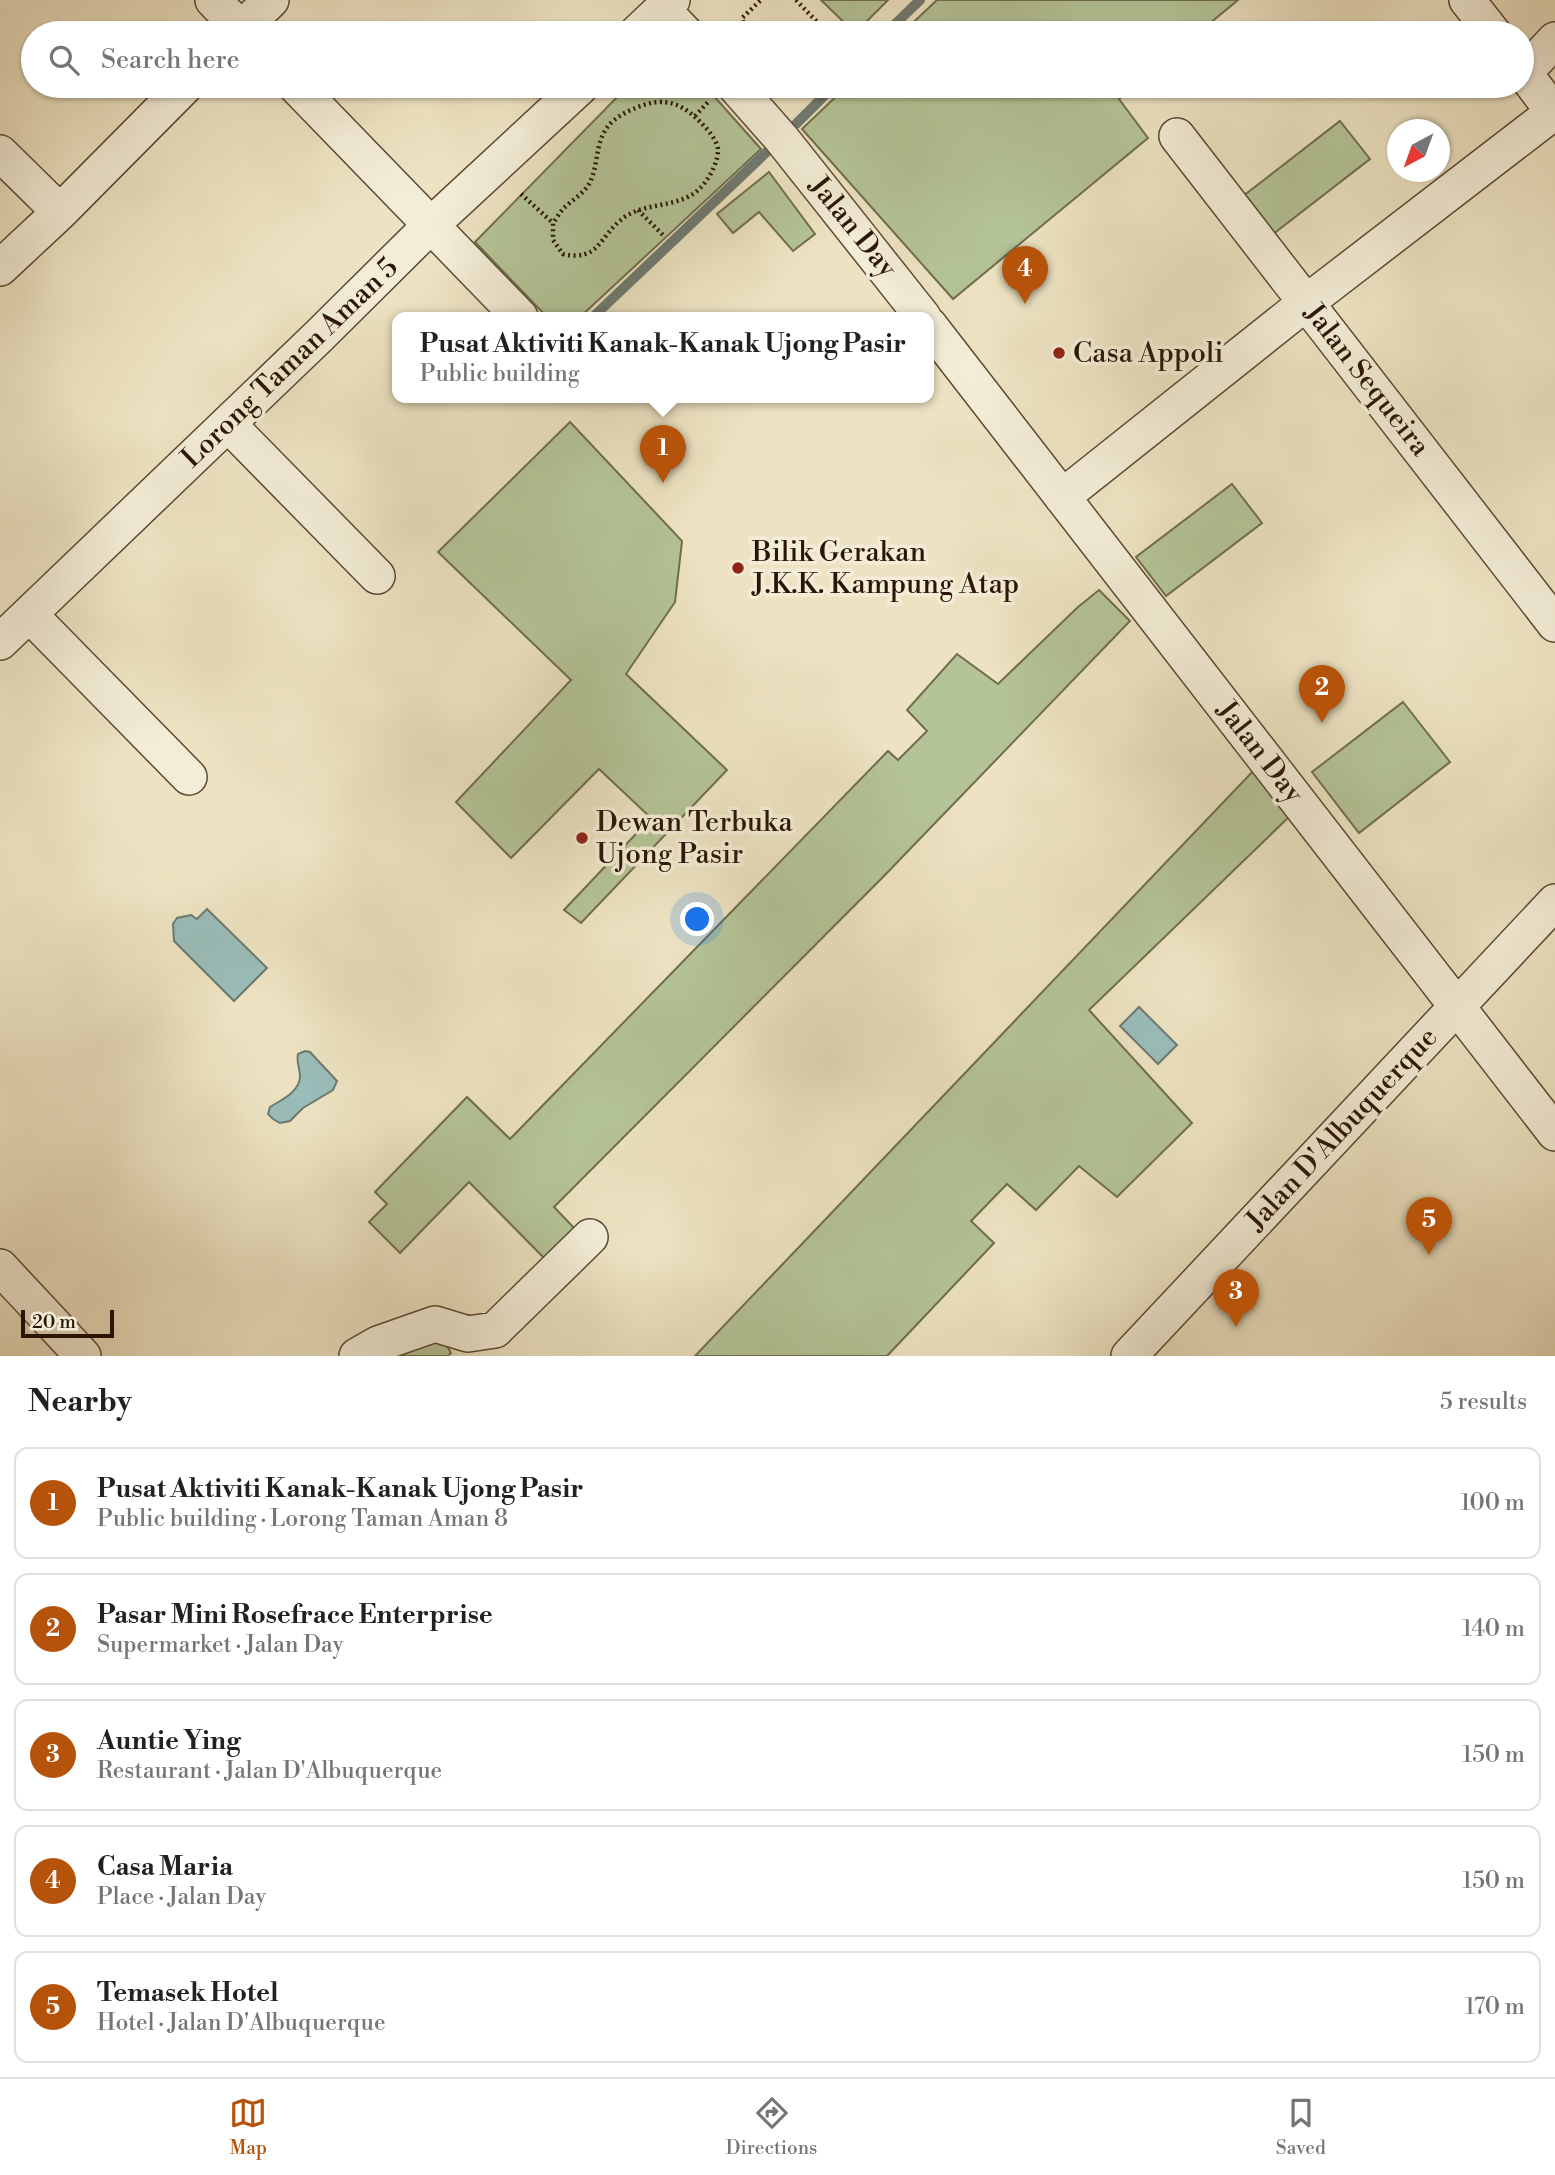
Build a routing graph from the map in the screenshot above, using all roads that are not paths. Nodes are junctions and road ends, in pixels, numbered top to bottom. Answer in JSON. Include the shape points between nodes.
{"nodes":[{"id":1,"x":213,"y":0,"type":"edge"},
{"id":2,"x":271,"y":0,"type":"edge"},
{"id":3,"x":1467,"y":0,"type":"edge"},
{"id":4,"x":231,"y":21,"type":"edge"},
{"id":5,"x":251,"y":21,"type":"edge"},
{"id":6,"x":1484,"y":21,"type":"edge"},
{"id":7,"x":1555,"y":40,"type":"edge"},
{"id":8,"x":1534,"y":60,"type":"edge"},
{"id":9,"x":1534,"y":86,"type":"edge"},
{"id":10,"x":173,"y":98,"type":"edge"},
{"id":11,"x":308,"y":98,"type":"edge"},
{"id":12,"x":568,"y":98,"type":"edge"},
{"id":13,"x":733,"y":98,"type":"edge"},
{"id":14,"x":1554,"y":113,"type":"edge"},
{"id":15,"x":1177,"y":136,"type":"dead end"},
{"id":16,"x":0,"y":153,"type":"edge"},
{"id":17,"x":60,"y":212,"type":"junction"},
{"id":18,"x":431,"y":225,"type":"junction"},
{"id":19,"x":0,"y":268,"type":"edge"},
{"id":20,"x":1307,"y":303,"type":"junction"},
{"id":21,"x":515,"y":312,"type":"edge"},
{"id":22,"x":919,"y":312,"type":"edge"},
{"id":23,"x":934,"y":331,"type":"edge"},
{"id":24,"x":228,"y":424,"type":"junction"},
{"id":25,"x":1062,"y":497,"type":"junction"},
{"id":26,"x":377,"y":576,"type":"dead end"},
{"id":27,"x":30,"y":615,"type":"junction"},
{"id":28,"x":1555,"y":624,"type":"edge"},
{"id":29,"x":0,"y":642,"type":"edge"},
{"id":30,"x":189,"y":777,"type":"dead end"},
{"id":31,"x":1555,"y":902,"type":"edge"},
{"id":32,"x":1458,"y":1006,"type":"junction"},
{"id":33,"x":1555,"y":1133,"type":"edge"},
{"id":34,"x":590,"y":1237,"type":"dead end"},
{"id":35,"x":0,"y":1267,"type":"edge"},
{"id":36,"x":458,"y":1345,"type":"edge"},
{"id":37,"x":83,"y":1356,"type":"edge"},
{"id":38,"x":357,"y":1356,"type":"edge"},
{"id":39,"x":1129,"y":1356,"type":"edge"}],
"edges":[{"from":1,"to":4,"type":"street"},
{"from":2,"to":5,"type":"street"},
{"from":3,"to":6,"type":"street"},
{"from":7,"to":8,"type":"street"},
{"from":9,"to":14,"type":"street"},
{"from":10,"to":17,"type":"street"},
{"from":11,"to":18,"type":"street"},
{"from":12,"to":18,"type":"street","name":"Lorong Taman Aman 5"},
{"from":13,"to":22,"type":"street","name":"Jalan Day","via":[[782,138]]},
{"from":14,"to":20,"type":"street"},
{"from":15,"to":20,"type":"street","name":"Jalan Sequeira"},
{"from":16,"to":17,"type":"street"},
{"from":17,"to":19,"type":"street"},
{"from":18,"to":21,"type":"street"},
{"from":18,"to":24,"type":"street","name":"Lorong Taman Aman 5"},
{"from":20,"to":25,"type":"street"},
{"from":20,"to":28,"type":"street","name":"Jalan Sequeira"},
{"from":23,"to":25,"type":"street","name":"Jalan Day"},
{"from":24,"to":26,"type":"street"},
{"from":24,"to":27,"type":"street","name":"Lorong Taman Aman 5"},
{"from":25,"to":32,"type":"street","name":"Jalan Day"},
{"from":27,"to":29,"type":"street","name":"Lorong Taman Aman 5"},
{"from":27,"to":30,"type":"street"},
{"from":31,"to":32,"type":"street","name":"Jalan D'Albuquerque"},
{"from":32,"to":33,"type":"street","name":"Jalan Day"},
{"from":32,"to":39,"type":"street","name":"Jalan D'Albuquerque"},
{"from":34,"to":36,"type":"street","via":[[495,1330]]},
{"from":35,"to":37,"type":"street"},
{"from":36,"to":38,"type":"street","via":[[435,1324]]}]}
